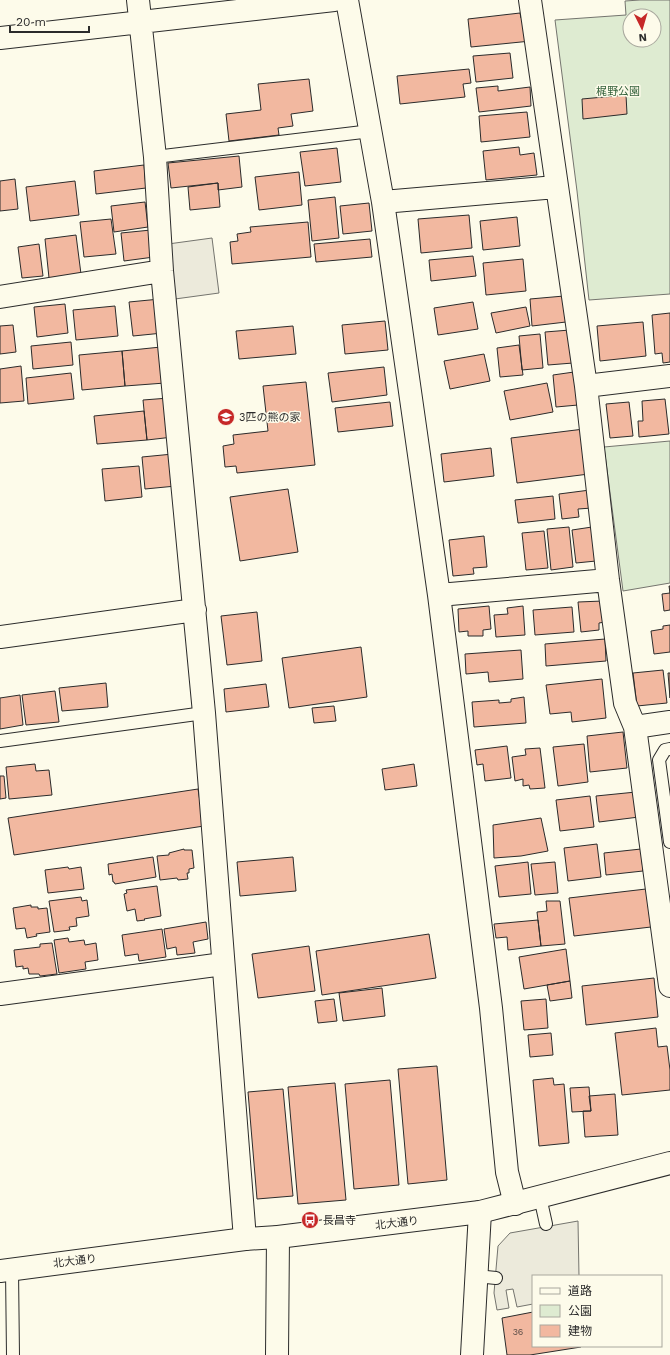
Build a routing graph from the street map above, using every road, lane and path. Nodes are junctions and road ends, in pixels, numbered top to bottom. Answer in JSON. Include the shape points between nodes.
{"nodes":[{"id":1,"x":138,"y":0,"type":"edge"},
{"id":2,"x":334,"y":0,"type":"edge"},
{"id":3,"x":347,"y":0,"type":"edge"},
{"id":4,"x":530,"y":0,"type":"edge"},
{"id":5,"x":141,"y":21,"type":"junction"},
{"id":6,"x":0,"y":38,"type":"edge"},
{"id":7,"x":371,"y":132,"type":"junction"},
{"id":8,"x":155,"y":157,"type":"junction"},
{"id":9,"x":556,"y":187,"type":"junction"},
{"id":10,"x":383,"y":202,"type":"junction"},
{"id":11,"x":162,"y":271,"type":"junction"},
{"id":12,"x":0,"y":298,"type":"edge"},
{"id":13,"x":670,"y":376,"type":"edge"},
{"id":14,"x":586,"y":386,"type":"junction"},
{"id":15,"x":608,"y":580,"type":"junction"},
{"id":16,"x":439,"y":595,"type":"junction"},
{"id":17,"x":195,"y":610,"type":"junction"},
{"id":18,"x":0,"y":637,"type":"edge"},
{"id":19,"x":204,"y":713,"type":"junction"},
{"id":20,"x":670,"y":722,"type":"edge"},
{"id":21,"x":635,"y":727,"type":"junction"},
{"id":22,"x":0,"y":741,"type":"edge"},
{"id":23,"x":670,"y":749,"type":"edge"},
{"id":24,"x":670,"y":842,"type":"edge"},
{"id":25,"x":223,"y":964,"type":"junction"},
{"id":26,"x":670,"y":986,"type":"edge"},
{"id":27,"x":0,"y":994,"type":"edge"},
{"id":28,"x":670,"y":1163,"type":"edge"},
{"id":29,"x":540,"y":1197,"type":"junction"},
{"id":30,"x":515,"y":1204,"type":"junction"},
{"id":31,"x":480,"y":1212,"type":"junction"},
{"id":32,"x":546,"y":1224,"type":"dead end"},
{"id":33,"x":278,"y":1237,"type":"junction"},
{"id":34,"x":245,"y":1239,"type":"junction"},
{"id":35,"x":6,"y":1270,"type":"edge"},
{"id":36,"x":13,"y":1355,"type":"edge"},
{"id":37,"x":277,"y":1355,"type":"edge"},
{"id":38,"x":472,"y":1355,"type":"edge"}],
"edges":[{"from":1,"to":5,"type":"street"},
{"from":2,"to":5,"type":"street"},
{"from":3,"to":7,"type":"street"},
{"from":4,"to":9,"type":"street"},
{"from":5,"to":6,"type":"street"},
{"from":5,"to":8,"type":"street"},
{"from":7,"to":8,"type":"lane"},
{"from":7,"to":10,"type":"street"},
{"from":8,"to":11,"type":"street"},
{"from":9,"to":10,"type":"street"},
{"from":9,"to":14,"type":"street"},
{"from":10,"to":16,"type":"street"},
{"from":11,"to":12,"type":"street"},
{"from":11,"to":17,"type":"street"},
{"from":13,"to":14,"type":"street"},
{"from":14,"to":15,"type":"street"},
{"from":15,"to":16,"type":"street"},
{"from":15,"to":21,"type":"street","via":[[625,702]]},
{"from":16,"to":30,"type":"street","via":[[490,1001],[507,1172]]},
{"from":17,"to":18,"type":"street"},
{"from":17,"to":19,"type":"street"},
{"from":19,"to":22,"type":"lane"},
{"from":19,"to":25,"type":"street"},
{"from":20,"to":21,"type":"street"},
{"from":21,"to":26,"type":"street"},
{"from":23,"to":24,"type":"lane","via":[[665,750],[660,760]]},
{"from":25,"to":27,"type":"street"},
{"from":25,"to":34,"type":"street"},
{"from":28,"to":29,"type":"street","name":"北大通り"},
{"from":29,"to":30,"type":"street","name":"北大通り"},
{"from":29,"to":32,"type":"lane"},
{"from":30,"to":31,"type":"street","name":"北大通り"},
{"from":31,"to":33,"type":"street","name":"北大通り"},
{"from":31,"to":38,"type":"street","via":[[486,1277]]},
{"from":33,"to":34,"type":"street","name":"北大通り"},
{"from":33,"to":37,"type":"street"},
{"from":34,"to":35,"type":"street","name":"北大通り"},
{"from":35,"to":36,"type":"lane"}]}
